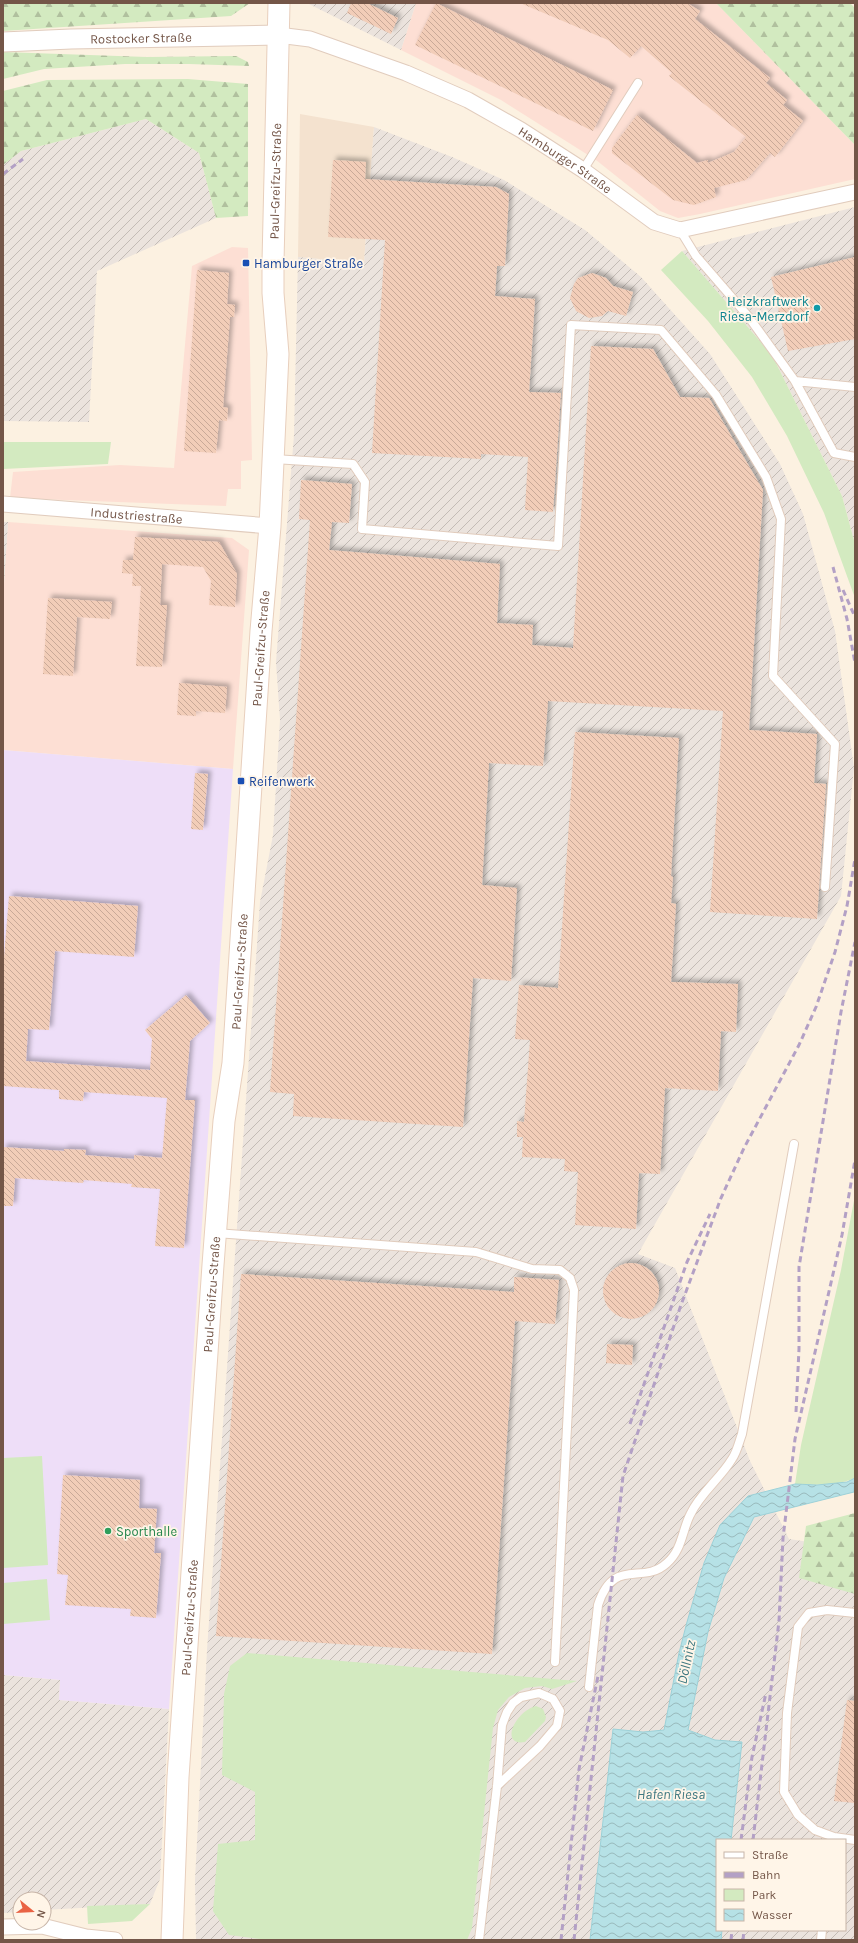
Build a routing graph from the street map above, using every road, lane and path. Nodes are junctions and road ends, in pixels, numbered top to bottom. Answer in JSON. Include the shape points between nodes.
{"nodes":[{"id":1,"x":279,"y":3,"type":"edge"},
{"id":2,"x":278,"y":35,"type":"junction"},
{"id":3,"x":3,"y":42,"type":"edge"},
{"id":4,"x":638,"y":83,"type":"dead end"},
{"id":5,"x":583,"y":170,"type":"junction"},
{"id":6,"x":855,"y":192,"type":"edge"},
{"id":7,"x":680,"y":230,"type":"junction"},
{"id":8,"x":795,"y":381,"type":"junction"},
{"id":9,"x":855,"y":387,"type":"edge"},
{"id":10,"x":855,"y":457,"type":"edge"},
{"id":11,"x":273,"y":459,"type":"junction"},
{"id":12,"x":3,"y":504,"type":"edge"},
{"id":13,"x":270,"y":526,"type":"junction"},
{"id":14,"x":825,"y":887,"type":"dead end"},
{"id":15,"x":794,"y":1144,"type":"dead end"},
{"id":16,"x":216,"y":1233,"type":"junction"},
{"id":17,"x":855,"y":1613,"type":"edge"},
{"id":18,"x":555,"y":1662,"type":"dead end"},
{"id":19,"x":589,"y":1687,"type":"dead end"},
{"id":20,"x":497,"y":1786,"type":"junction"},
{"id":21,"x":834,"y":1838,"type":"edge"},
{"id":22,"x":844,"y":1839,"type":"edge"},
{"id":23,"x":3,"y":1926,"type":"edge"},
{"id":24,"x":115,"y":1940,"type":"edge"},
{"id":25,"x":172,"y":1940,"type":"edge"},
{"id":26,"x":479,"y":1940,"type":"edge"}],
"edges":[{"from":1,"to":2,"type":"main road","name":"Paul-Greifzu-Straße"},
{"from":2,"to":3,"type":"street","name":"Rostocker Straße","via":[[71,38]]},
{"from":2,"to":5,"type":"street","name":"Hamburger Straße","via":[[310,40],[406,73],[461,97],[521,130]]},
{"from":2,"to":11,"type":"main road","name":"Paul-Greifzu-Straße","via":[[273,293],[278,354]]},
{"from":4,"to":5,"type":"lane"},
{"from":5,"to":7,"type":"street","name":"Hamburger Straße","via":[[654,222]]},
{"from":6,"to":7,"type":"street","name":"Hamburger Straße"},
{"from":7,"to":8,"type":"lane","via":[[696,256],[748,316]]},
{"from":8,"to":9,"type":"lane"},
{"from":8,"to":10,"type":"lane","via":[[834,453]]},
{"from":11,"to":13,"type":"main road","name":"Paul-Greifzu-Straße"},
{"from":11,"to":14,"type":"lane","via":[[353,464],[365,482],[362,529],[558,546],[571,326],[661,330],[716,395],[766,477],[781,519],[773,676],[835,744]]},
{"from":12,"to":13,"type":"street","name":"Industriestraße"},
{"from":13,"to":16,"type":"main road","name":"Paul-Greifzu-Straße","via":[[232,1063],[224,1122]]},
{"from":15,"to":19,"type":"lane","via":[[742,1434],[737,1449],[732,1460],[698,1500],[675,1555],[667,1564],[657,1570],[622,1575],[613,1580],[602,1594],[598,1605]]},
{"from":16,"to":18,"type":"lane","via":[[476,1252],[532,1269],[560,1270],[570,1278],[574,1290]]},
{"from":16,"to":25,"type":"main road","name":"Paul-Greifzu-Straße","via":[[179,1769]]},
{"from":17,"to":21,"type":"lane","via":[[827,1610],[809,1613],[798,1627],[786,1713],[784,1792],[798,1816],[815,1830]]},
{"from":20,"to":20,"type":"lane","via":[[540,1746],[557,1726],[560,1711],[553,1699],[539,1693],[530,1694],[513,1703],[507,1712],[499,1739]]},
{"from":20,"to":26,"type":"lane"},
{"from":21,"to":22,"type":"lane"},
{"from":23,"to":24,"type":"street","via":[[42,1926],[86,1937]]}]}
